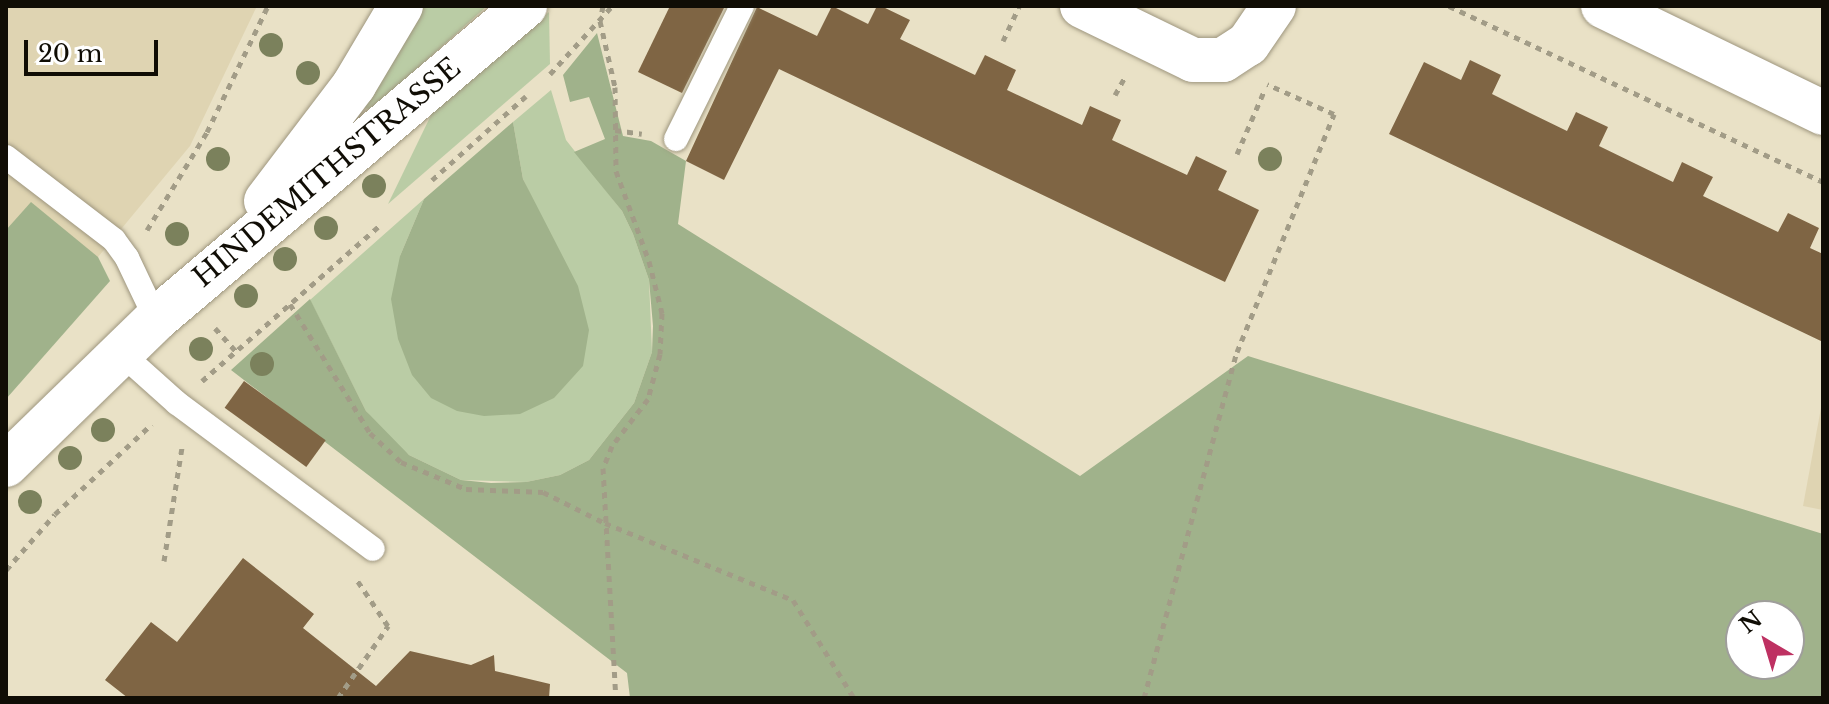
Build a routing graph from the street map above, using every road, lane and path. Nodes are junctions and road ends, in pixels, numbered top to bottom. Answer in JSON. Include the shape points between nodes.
{"nodes":[{"id":1,"x":268,"y":6,"type":"edge"},
{"id":2,"x":401,"y":6,"type":"edge"},
{"id":3,"x":525,"y":6,"type":"edge"},
{"id":4,"x":603,"y":6,"type":"edge"},
{"id":5,"x":612,"y":6,"type":"edge"},
{"id":6,"x":742,"y":6,"type":"edge"},
{"id":7,"x":1019,"y":6,"type":"edge"},
{"id":8,"x":1082,"y":6,"type":"edge"},
{"id":9,"x":1274,"y":6,"type":"edge"},
{"id":10,"x":1449,"y":6,"type":"edge"},
{"id":11,"x":1603,"y":6,"type":"edge"},
{"id":12,"x":600,"y":21,"type":"junction"},
{"id":13,"x":1003,"y":41,"type":"dead end"},
{"id":14,"x":1223,"y":60,"type":"junction"},
{"id":15,"x":550,"y":74,"type":"dead end"},
{"id":16,"x":526,"y":96,"type":"dead end"},
{"id":17,"x":1823,"y":113,"type":"edge"},
{"id":18,"x":676,"y":139,"type":"dead end"},
{"id":19,"x":6,"y":157,"type":"edge"},
{"id":20,"x":432,"y":180,"type":"dead end"},
{"id":21,"x":1823,"y":182,"type":"edge"},
{"id":22,"x":378,"y":227,"type":"dead end"},
{"id":23,"x":127,"y":258,"type":"junction"},
{"id":24,"x":290,"y":304,"type":"junction"},
{"id":25,"x":184,"y":311,"type":"junction"},
{"id":26,"x":236,"y":351,"type":"junction"},
{"id":27,"x":121,"y":353,"type":"junction"},
{"id":28,"x":182,"y":407,"type":"junction"},
{"id":29,"x":6,"y":465,"type":"edge"},
{"id":30,"x":605,"y":523,"type":"junction"},
{"id":31,"x":373,"y":549,"type":"joint"},
{"id":32,"x":164,"y":561,"type":"dead end"},
{"id":33,"x":6,"y":570,"type":"edge"},
{"id":34,"x":338,"y":698,"type":"edge"},
{"id":35,"x":616,"y":698,"type":"edge"},
{"id":36,"x":854,"y":698,"type":"edge"},
{"id":37,"x":1144,"y":698,"type":"edge"}],
"edges":[{"from":1,"to":23,"type":"path","via":[[207,132]]},
{"from":2,"to":25,"type":"street","name":"HINDEMITHSTRASSE","via":[[354,85]]},
{"from":3,"to":25,"type":"street","name":"HINDEMITHSTRASSE"},
{"from":4,"to":12,"type":"path"},
{"from":5,"to":12,"type":"path"},
{"from":6,"to":18,"type":"lane"},
{"from":7,"to":13,"type":"path"},
{"from":8,"to":14,"type":"street","via":[[1193,60]]},
{"from":9,"to":14,"type":"street","via":[[1248,44]]},
{"from":10,"to":21,"type":"path"},
{"from":11,"to":17,"type":"street"},
{"from":12,"to":15,"type":"path"},
{"from":12,"to":30,"type":"path","via":[[615,87],[616,171],[662,313],[660,354],[648,399],[612,446],[603,468]]},
{"from":14,"to":37,"type":"path","via":[[1334,114],[1237,352]]},
{"from":16,"to":20,"type":"path"},
{"from":19,"to":23,"type":"lane","via":[[114,240]]},
{"from":22,"to":24,"type":"path"},
{"from":23,"to":25,"type":"lane"},
{"from":24,"to":26,"type":"path"},
{"from":24,"to":30,"type":"path","via":[[370,433],[401,462],[466,489],[543,492]]},
{"from":25,"to":26,"type":"path"},
{"from":25,"to":27,"type":"street"},
{"from":26,"to":28,"type":"path"},
{"from":27,"to":28,"type":"lane"},
{"from":27,"to":29,"type":"street"},
{"from":28,"to":31,"type":"lane"},
{"from":28,"to":32,"type":"path"},
{"from":28,"to":33,"type":"path","via":[[74,495]]},
{"from":30,"to":35,"type":"path"},
{"from":30,"to":36,"type":"path","via":[[793,600]]},
{"from":31,"to":34,"type":"path","via":[[353,573],[388,626]]}]}
